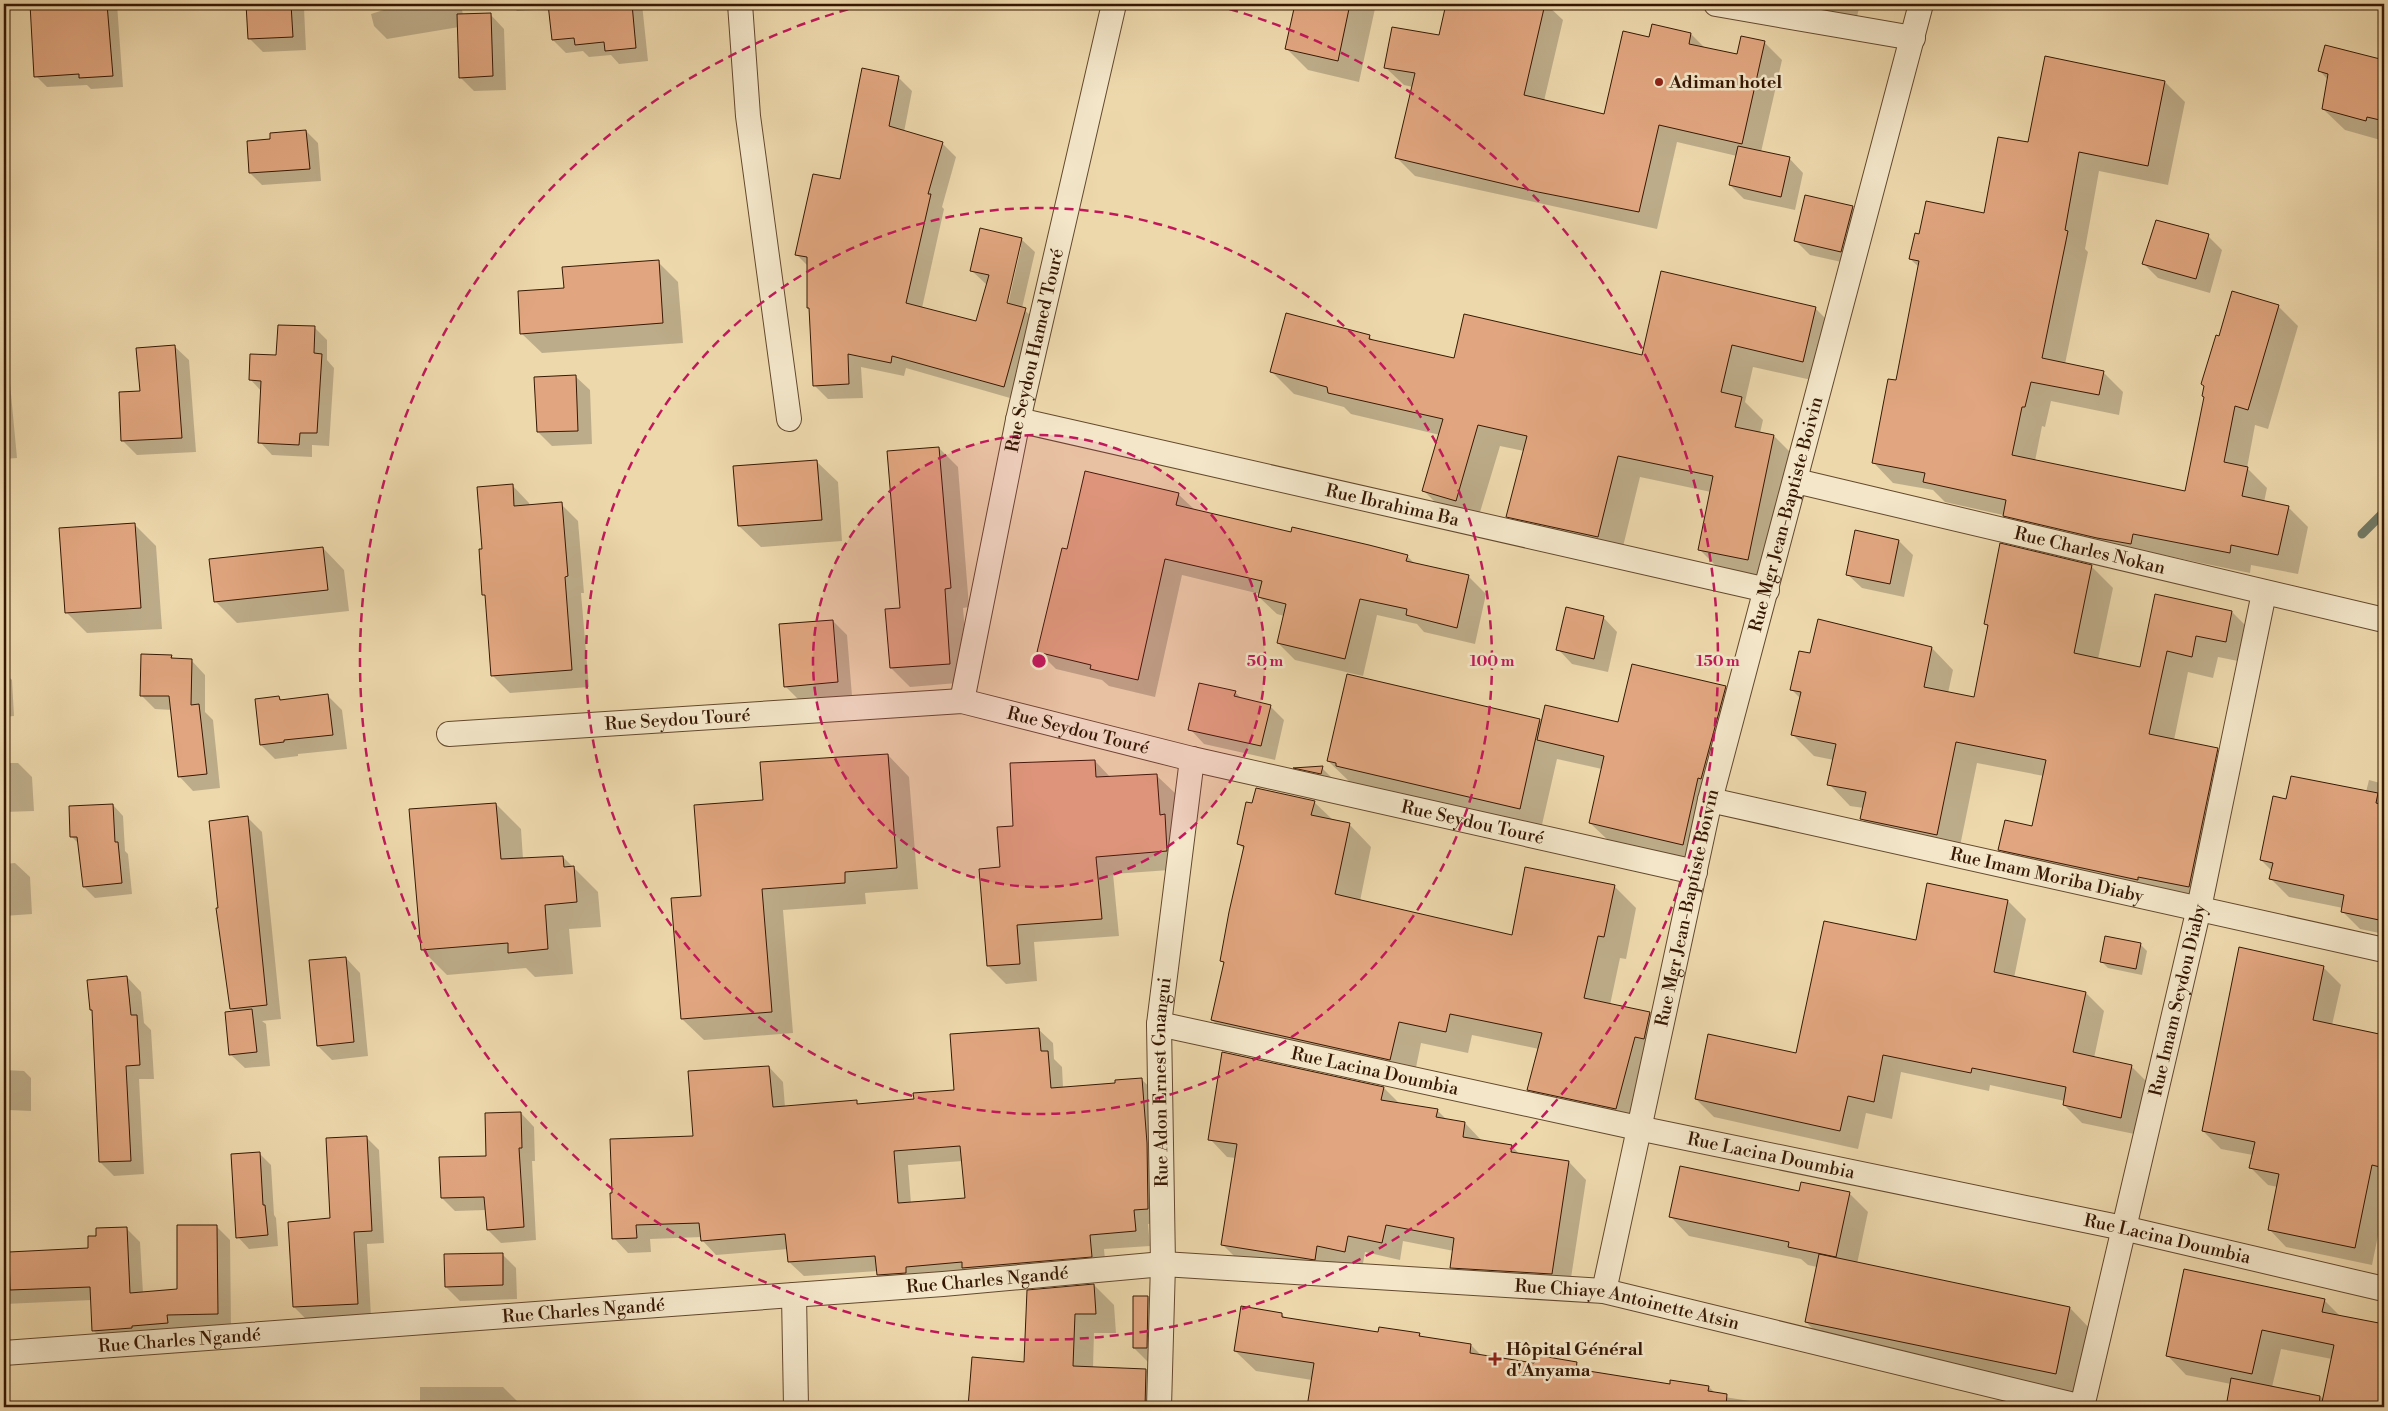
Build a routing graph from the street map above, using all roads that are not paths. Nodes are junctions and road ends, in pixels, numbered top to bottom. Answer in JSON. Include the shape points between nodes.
{"nodes":[{"id":1,"x":740,"y":4,"type":"edge"},
{"id":2,"x":1114,"y":4,"type":"edge"},
{"id":3,"x":1716,"y":4,"type":"edge"},
{"id":4,"x":1921,"y":4,"type":"edge"},
{"id":5,"x":1913,"y":38,"type":"junction"},
{"id":6,"x":789,"y":419,"type":"dead end"},
{"id":7,"x":1018,"y":420,"type":"junction"},
{"id":8,"x":1796,"y":482,"type":"junction"},
{"id":9,"x":1767,"y":590,"type":"junction"},
{"id":10,"x":2264,"y":593,"type":"junction"},
{"id":11,"x":2384,"y":620,"type":"edge"},
{"id":12,"x":962,"y":700,"type":"junction"},
{"id":13,"x":449,"y":734,"type":"dead end"},
{"id":14,"x":1192,"y":759,"type":"junction"},
{"id":15,"x":1710,"y":800,"type":"junction"},
{"id":16,"x":1695,"y":872,"type":"junction"},
{"id":17,"x":2200,"y":908,"type":"junction"},
{"id":18,"x":2384,"y":950,"type":"edge"},
{"id":19,"x":1158,"y":1024,"type":"junction"},
{"id":20,"x":1638,"y":1128,"type":"junction"},
{"id":21,"x":2123,"y":1228,"type":"junction"},
{"id":22,"x":1162,"y":1264,"type":"junction"},
{"id":23,"x":2384,"y":1289,"type":"edge"},
{"id":24,"x":1604,"y":1291,"type":"junction"},
{"id":25,"x":794,"y":1294,"type":"junction"},
{"id":26,"x":4,"y":1352,"type":"edge"},
{"id":27,"x":796,"y":1407,"type":"edge"},
{"id":28,"x":1159,"y":1407,"type":"edge"},
{"id":29,"x":2082,"y":1407,"type":"edge"}],
"edges":[{"from":1,"to":6,"type":"street","via":[[748,116]]},
{"from":2,"to":7,"type":"street","name":"Rue Seydou Hamed Touré"},
{"from":3,"to":5,"type":"street"},
{"from":4,"to":5,"type":"street","name":"Rue Mgr Jean-Baptiste Boivin"},
{"from":5,"to":8,"type":"street","name":"Rue Mgr Jean-Baptiste Boivin"},
{"from":7,"to":9,"type":"street","name":"Rue Ibrahima Ba"},
{"from":7,"to":12,"type":"street","name":"Rue Seydou Hamed Touré"},
{"from":8,"to":9,"type":"street","name":"Rue Mgr Jean-Baptiste Boivin"},
{"from":8,"to":10,"type":"street","name":"Rue Charles Nokan"},
{"from":9,"to":15,"type":"street","name":"Rue Mgr Jean-Baptiste Boivin"},
{"from":10,"to":11,"type":"street","name":"Rue Charles Nokan"},
{"from":10,"to":17,"type":"street","name":"Rue Imam Seydou Diaby"},
{"from":12,"to":13,"type":"street","name":"Rue Seydou Touré"},
{"from":12,"to":14,"type":"street","name":"Rue Seydou Touré"},
{"from":14,"to":16,"type":"street","name":"Rue Seydou Touré"},
{"from":14,"to":19,"type":"street","name":"Rue Adon Ernest Gnangui"},
{"from":15,"to":16,"type":"street","name":"Rue Mgr Jean-Baptiste Boivin"},
{"from":15,"to":17,"type":"street","name":"Rue Imam Moriba Diaby"},
{"from":16,"to":20,"type":"street","name":"Rue Mgr Jean-Baptiste Boivin"},
{"from":17,"to":18,"type":"street","name":"Rue Imam Moriba Diaby"},
{"from":17,"to":21,"type":"street","name":"Rue Imam Seydou Diaby"},
{"from":19,"to":20,"type":"street","name":"Rue Lacina Doumbia"},
{"from":19,"to":22,"type":"street","name":"Rue Adon Ernest Gnangui"},
{"from":20,"to":21,"type":"street","name":"Rue Lacina Doumbia"},
{"from":20,"to":24,"type":"street","name":"Rue Mgr Jean-Baptiste Boivin"},
{"from":21,"to":23,"type":"street","name":"Rue Lacina Doumbia"},
{"from":21,"to":29,"type":"street","name":"Rue Imam Seydou Diaby"},
{"from":22,"to":24,"type":"street","name":"Rue Chiaye Antoinette Atsin"},
{"from":22,"to":25,"type":"street","name":"Rue Charles Ngandé"},
{"from":22,"to":28,"type":"street","name":"Rue Adon Ernest Gnangui"},
{"from":24,"to":29,"type":"street","name":"Rue Chiaye Antoinette Atsin"},
{"from":25,"to":26,"type":"street","name":"Rue Charles Ngandé"},
{"from":25,"to":27,"type":"street"}]}
